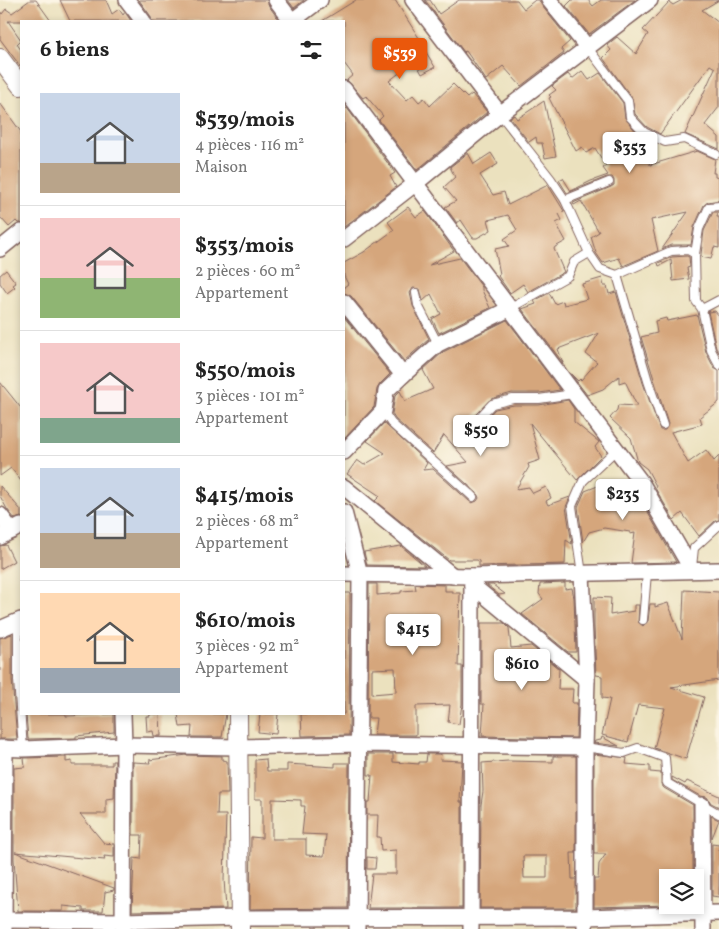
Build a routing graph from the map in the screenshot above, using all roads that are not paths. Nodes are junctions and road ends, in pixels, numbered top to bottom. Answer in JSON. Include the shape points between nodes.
{"nodes":[{"id":1,"x":127,"y":0,"type":"edge"},
{"id":2,"x":276,"y":0,"type":"edge"},
{"id":3,"x":320,"y":0,"type":"edge"},
{"id":4,"x":413,"y":0,"type":"edge"},
{"id":5,"x":549,"y":0,"type":"edge"},
{"id":6,"x":650,"y":0,"type":"edge"},
{"id":7,"x":142,"y":20,"type":"edge"},
{"id":8,"x":291,"y":20,"type":"edge"},
{"id":9,"x":293,"y":20,"type":"edge"},
{"id":10,"x":588,"y":48,"type":"junction"},
{"id":11,"x":0,"y":58,"type":"edge"},
{"id":12,"x":20,"y":85,"type":"edge"},
{"id":13,"x":345,"y":90,"type":"edge"},
{"id":14,"x":500,"y":114,"type":"junction"},
{"id":15,"x":716,"y":154,"type":"dead end"},
{"id":16,"x":609,"y":182,"type":"dead end"},
{"id":17,"x":416,"y":183,"type":"junction"},
{"id":18,"x":565,"y":200,"type":"junction"},
{"id":19,"x":719,"y":206,"type":"edge"},
{"id":20,"x":20,"y":233,"type":"edge"},
{"id":21,"x":345,"y":238,"type":"edge"},
{"id":22,"x":0,"y":249,"type":"edge"},
{"id":23,"x":589,"y":253,"type":"junction"},
{"id":24,"x":695,"y":254,"type":"junction"},
{"id":25,"x":617,"y":275,"type":"junction"},
{"id":26,"x":416,"y":293,"type":"dead end"},
{"id":27,"x":719,"y":300,"type":"edge"},
{"id":28,"x":345,"y":303,"type":"edge"},
{"id":29,"x":509,"y":309,"type":"junction"},
{"id":30,"x":702,"y":309,"type":"junction"},
{"id":31,"x":438,"y":344,"type":"junction"},
{"id":32,"x":719,"y":365,"type":"edge"},
{"id":33,"x":403,"y":375,"type":"junction"},
{"id":34,"x":573,"y":394,"type":"junction"},
{"id":35,"x":383,"y":411,"type":"junction"},
{"id":36,"x":477,"y":420,"type":"dead end"},
{"id":37,"x":663,"y":425,"type":"dead end"},
{"id":38,"x":616,"y":450,"type":"junction"},
{"id":39,"x":345,"y":451,"type":"edge"},
{"id":40,"x":345,"y":488,"type":"edge"},
{"id":41,"x":473,"y":497,"type":"dead end"},
{"id":42,"x":0,"y":515,"type":"edge"},
{"id":43,"x":345,"y":516,"type":"edge"},
{"id":44,"x":719,"y":525,"type":"edge"},
{"id":45,"x":11,"y":531,"type":"edge"},
{"id":46,"x":692,"y":570,"type":"junction"},
{"id":47,"x":719,"y":570,"type":"edge"},
{"id":48,"x":647,"y":573,"type":"junction"},
{"id":49,"x":345,"y":574,"type":"edge"},
{"id":50,"x":360,"y":574,"type":"junction"},
{"id":51,"x":582,"y":574,"type":"junction"},
{"id":52,"x":453,"y":576,"type":"junction"},
{"id":53,"x":472,"y":581,"type":"junction"},
{"id":54,"x":643,"y":620,"type":"dead end"},
{"id":55,"x":19,"y":621,"type":"edge"},
{"id":56,"x":0,"y":629,"type":"edge"},
{"id":57,"x":587,"y":680,"type":"junction"},
{"id":58,"x":20,"y":708,"type":"edge"},
{"id":59,"x":21,"y":715,"type":"edge"},
{"id":60,"x":123,"y":715,"type":"edge"},
{"id":61,"x":238,"y":715,"type":"edge"},
{"id":62,"x":358,"y":744,"type":"junction"},
{"id":63,"x":124,"y":745,"type":"junction"},
{"id":64,"x":238,"y":746,"type":"junction"},
{"id":65,"x":470,"y":746,"type":"junction"},
{"id":66,"x":585,"y":747,"type":"junction"},
{"id":67,"x":2,"y":748,"type":"edge"},
{"id":68,"x":23,"y":749,"type":"junction"},
{"id":69,"x":702,"y":805,"type":"junction"},
{"id":70,"x":719,"y":814,"type":"edge"},
{"id":71,"x":703,"y":869,"type":"edge"},
{"id":72,"x":704,"y":912,"type":"edge"},
{"id":73,"x":719,"y":913,"type":"edge"},
{"id":74,"x":682,"y":914,"type":"edge"},
{"id":75,"x":703,"y":914,"type":"edge"},
{"id":76,"x":3,"y":923,"type":"edge"},
{"id":77,"x":240,"y":923,"type":"edge"},
{"id":78,"x":357,"y":923,"type":"edge"},
{"id":79,"x":471,"y":923,"type":"edge"},
{"id":80,"x":585,"y":923,"type":"edge"},
{"id":81,"x":123,"y":925,"type":"edge"},
{"id":82,"x":703,"y":929,"type":"edge"}],
"edges":[{"from":1,"to":7,"type":"street"},
{"from":2,"to":8,"type":"street"},
{"from":3,"to":9,"type":"street"},
{"from":4,"to":14,"type":"street"},
{"from":5,"to":10,"type":"street"},
{"from":6,"to":10,"type":"street"},
{"from":10,"to":14,"type":"street"},
{"from":10,"to":15,"type":"lane","via":[[628,101],[630,117],[644,132],[665,142],[684,139]]},
{"from":11,"to":12,"type":"street"},
{"from":13,"to":17,"type":"street"},
{"from":14,"to":17,"type":"street"},
{"from":14,"to":18,"type":"lane"},
{"from":16,"to":18,"type":"lane"},
{"from":17,"to":21,"type":"street"},
{"from":17,"to":29,"type":"street"},
{"from":18,"to":23,"type":"lane"},
{"from":19,"to":24,"type":"lane","via":[[709,207],[699,229]]},
{"from":20,"to":22,"type":"street"},
{"from":23,"to":25,"type":"lane","via":[[600,269]]},
{"from":23,"to":29,"type":"lane","via":[[574,262],[568,276]]},
{"from":24,"to":25,"type":"lane","via":[[688,250],[671,252]]},
{"from":24,"to":30,"type":"lane","via":[[696,301]]},
{"from":25,"to":37,"type":"lane"},
{"from":26,"to":31,"type":"lane","via":[[418,305]]},
{"from":27,"to":30,"type":"lane"},
{"from":28,"to":33,"type":"street"},
{"from":29,"to":31,"type":"street"},
{"from":29,"to":34,"type":"street"},
{"from":30,"to":32,"type":"lane","via":[[711,350]]},
{"from":31,"to":33,"type":"street"},
{"from":33,"to":35,"type":"street","via":[[386,391]]},
{"from":34,"to":36,"type":"lane","via":[[492,404]]},
{"from":34,"to":38,"type":"street"},
{"from":35,"to":39,"type":"street"},
{"from":35,"to":41,"type":"lane","via":[[391,423]]},
{"from":38,"to":46,"type":"street","via":[[641,482]]},
{"from":38,"to":51,"type":"lane","via":[[583,481],[572,506]]},
{"from":40,"to":52,"type":"street"},
{"from":42,"to":45,"type":"street"},
{"from":43,"to":50,"type":"street"},
{"from":44,"to":46,"type":"lane","via":[[694,548]]},
{"from":46,"to":47,"type":"street"},
{"from":46,"to":48,"type":"street"},
{"from":48,"to":51,"type":"street"},
{"from":48,"to":54,"type":"lane"},
{"from":49,"to":50,"type":"street"},
{"from":50,"to":52,"type":"street"},
{"from":50,"to":62,"type":"street"},
{"from":51,"to":53,"type":"street"},
{"from":51,"to":57,"type":"street"},
{"from":52,"to":53,"type":"street"},
{"from":53,"to":57,"type":"street"},
{"from":53,"to":65,"type":"street"},
{"from":55,"to":56,"type":"street"},
{"from":55,"to":58,"type":"lane"},
{"from":57,"to":66,"type":"street"},
{"from":59,"to":68,"type":"lane"},
{"from":60,"to":63,"type":"street"},
{"from":61,"to":64,"type":"street"},
{"from":62,"to":64,"type":"street"},
{"from":62,"to":65,"type":"street"},
{"from":62,"to":78,"type":"street"},
{"from":63,"to":64,"type":"street"},
{"from":63,"to":68,"type":"street"},
{"from":63,"to":81,"type":"street"},
{"from":64,"to":77,"type":"street"},
{"from":65,"to":66,"type":"street"},
{"from":65,"to":79,"type":"street"},
{"from":66,"to":69,"type":"lane","via":[[624,753],[638,748],[665,758],[667,784]]},
{"from":66,"to":80,"type":"street"},
{"from":67,"to":68,"type":"street"},
{"from":67,"to":76,"type":"street"},
{"from":69,"to":70,"type":"lane"},
{"from":69,"to":71,"type":"street"},
{"from":72,"to":73,"type":"street"},
{"from":74,"to":80,"type":"street"},
{"from":75,"to":82,"type":"street"},
{"from":76,"to":81,"type":"street"},
{"from":77,"to":78,"type":"street"},
{"from":77,"to":81,"type":"street"},
{"from":78,"to":79,"type":"street"},
{"from":79,"to":80,"type":"street"}]}
